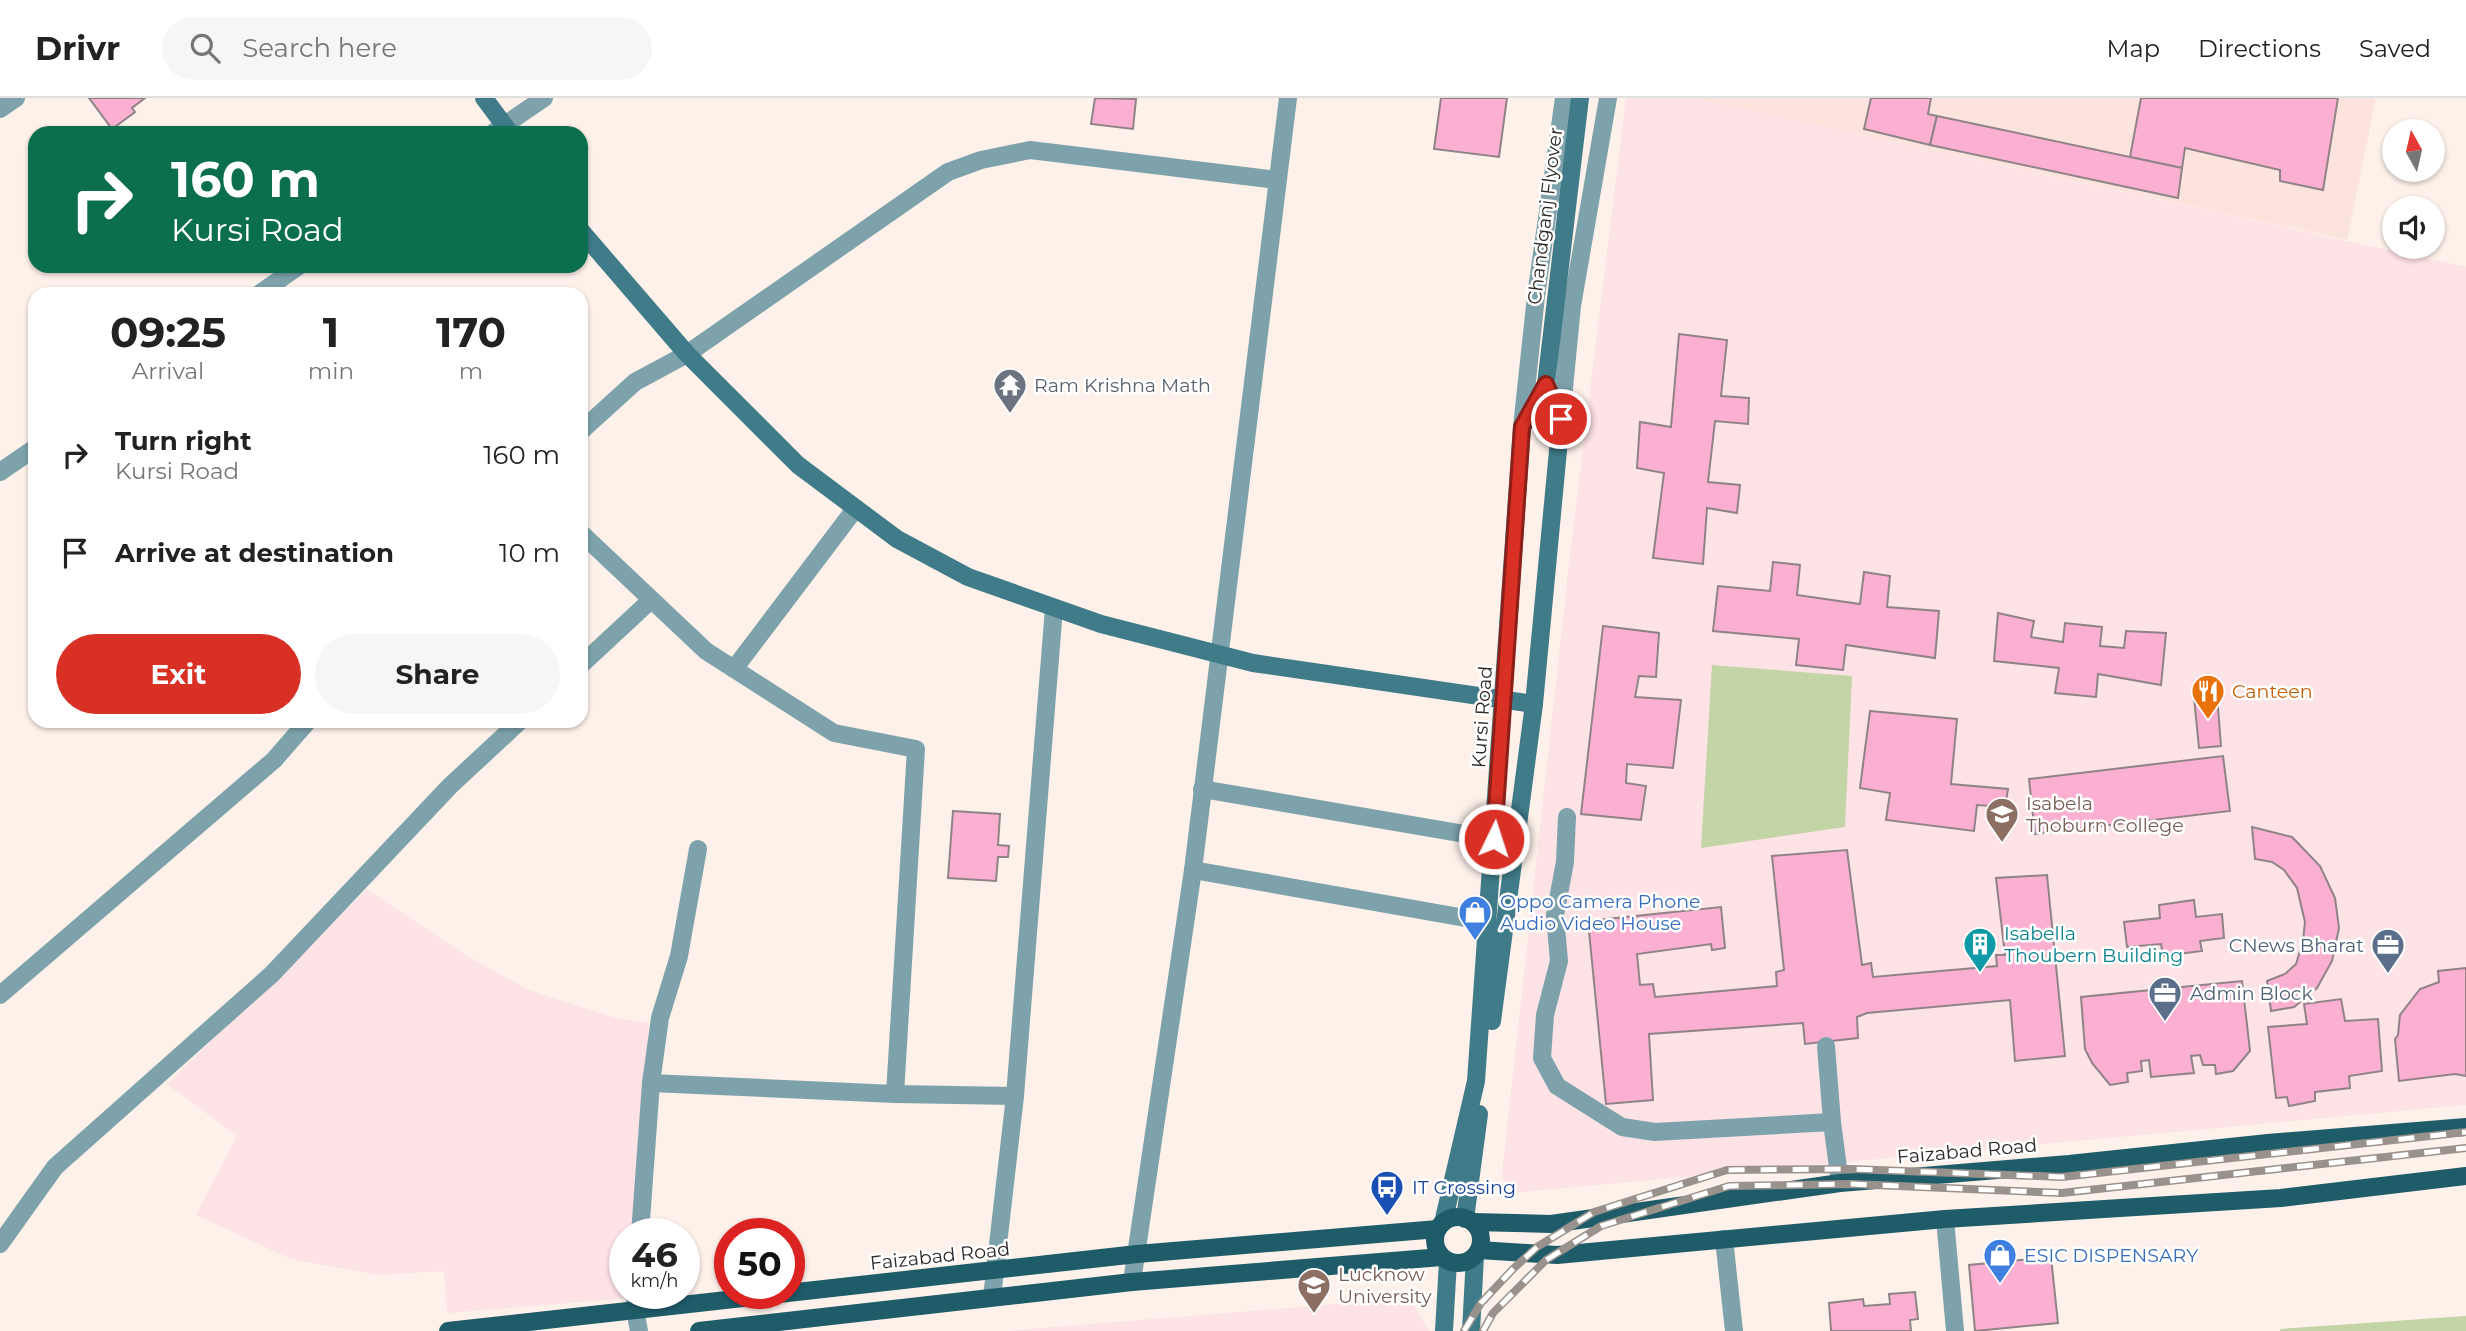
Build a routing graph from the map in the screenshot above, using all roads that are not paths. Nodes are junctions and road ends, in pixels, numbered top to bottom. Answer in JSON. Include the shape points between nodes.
{"nodes":[{"id":1,"x":16,"y":98,"type":"edge"},
{"id":2,"x":484,"y":98,"type":"edge"},
{"id":3,"x":544,"y":98,"type":"edge"},
{"id":4,"x":1288,"y":98,"type":"edge"},
{"id":5,"x":1564,"y":98,"type":"edge"},
{"id":6,"x":1580,"y":98,"type":"edge"},
{"id":7,"x":1608,"y":98,"type":"edge"},
{"id":8,"x":0,"y":109,"type":"edge"},
{"id":9,"x":500,"y":126,"type":"edge"},
{"id":10,"x":507,"y":126,"type":"edge"},
{"id":11,"x":1277,"y":180,"type":"junction"},
{"id":12,"x":588,"y":239,"type":"edge"},
{"id":13,"x":289,"y":273,"type":"edge"},
{"id":14,"x":269,"y":287,"type":"edge"},
{"id":15,"x":1552,"y":338,"type":"joint"},
{"id":16,"x":687,"y":354,"type":"junction"},
{"id":17,"x":1546,"y":384,"type":"junction"},
{"id":18,"x":1561,"y":419,"type":"junction"},
{"id":19,"x":588,"y":425,"type":"edge"},
{"id":20,"x":1522,"y":427,"type":"junction"},
{"id":21,"x":28,"y":453,"type":"edge"},
{"id":22,"x":0,"y":472,"type":"edge"},
{"id":23,"x":855,"y":509,"type":"junction"},
{"id":24,"x":588,"y":540,"type":"edge"},
{"id":25,"x":650,"y":600,"type":"junction"},
{"id":26,"x":1054,"y":608,"type":"junction"},
{"id":27,"x":1218,"y":654,"type":"junction"},
{"id":28,"x":588,"y":658,"type":"edge"},
{"id":29,"x":734,"y":669,"type":"junction"},
{"id":30,"x":1504,"y":700,"type":"junction"},
{"id":31,"x":1534,"y":704,"type":"junction"},
{"id":32,"x":302,"y":728,"type":"edge"},
{"id":33,"x":512,"y":728,"type":"edge"},
{"id":34,"x":1202,"y":789,"type":"junction"},
{"id":35,"x":1567,"y":817,"type":"dead end"},
{"id":36,"x":1494,"y":839,"type":"junction"},
{"id":37,"x":698,"y":849,"type":"dead end"},
{"id":38,"x":1193,"y":870,"type":"junction"},
{"id":39,"x":1488,"y":922,"type":"junction"},
{"id":40,"x":0,"y":995,"type":"edge"},
{"id":41,"x":1826,"y":1046,"type":"dead end"},
{"id":42,"x":651,"y":1083,"type":"junction"},
{"id":43,"x":895,"y":1094,"type":"junction"},
{"id":44,"x":1015,"y":1096,"type":"junction"},
{"id":45,"x":1832,"y":1122,"type":"junction"},
{"id":46,"x":2466,"y":1127,"type":"edge"},
{"id":47,"x":2466,"y":1175,"type":"edge"},
{"id":48,"x":1840,"y":1183,"type":"junction"},
{"id":49,"x":641,"y":1218,"type":"edge"},
{"id":50,"x":1945,"y":1219,"type":"junction"},
{"id":51,"x":1469,"y":1220,"type":"junction"},
{"id":52,"x":1440,"y":1226,"type":"junction"},
{"id":53,"x":1724,"y":1239,"type":"junction"},
{"id":54,"x":0,"y":1244,"type":"edge"},
{"id":55,"x":1477,"y":1253,"type":"junction"},
{"id":56,"x":1136,"y":1254,"type":"junction"},
{"id":57,"x":1445,"y":1259,"type":"junction"},
{"id":58,"x":994,"y":1271,"type":"junction"},
{"id":59,"x":1132,"y":1282,"type":"junction"},
{"id":60,"x":700,"y":1296,"type":"edge"},
{"id":61,"x":992,"y":1297,"type":"junction"},
{"id":62,"x":609,"y":1306,"type":"edge"},
{"id":63,"x":637,"y":1309,"type":"edge"},
{"id":64,"x":448,"y":1331,"type":"edge"},
{"id":65,"x":639,"y":1331,"type":"edge"},
{"id":66,"x":699,"y":1331,"type":"edge"},
{"id":67,"x":1444,"y":1331,"type":"edge"},
{"id":68,"x":1471,"y":1331,"type":"edge"},
{"id":69,"x":1734,"y":1331,"type":"edge"},
{"id":70,"x":1955,"y":1331,"type":"edge"}],
"edges":[{"from":1,"to":8,"type":"street"},
{"from":2,"to":9,"type":"main road"},
{"from":3,"to":10,"type":"street"},
{"from":4,"to":11,"type":"street"},
{"from":5,"to":20,"type":"street"},
{"from":6,"to":15,"type":"main road","name":"Chandganj Flyover"},
{"from":7,"to":18,"type":"street","via":[[1572,306]]},
{"from":11,"to":16,"type":"street","via":[[1030,150],[981,160],[948,172]]},
{"from":11,"to":27,"type":"street"},
{"from":12,"to":16,"type":"main road"},
{"from":13,"to":14,"type":"street"},
{"from":15,"to":17,"type":"main road","name":"Kursi Road"},
{"from":16,"to":19,"type":"street","via":[[635,382]]},
{"from":16,"to":23,"type":"main road","via":[[798,466]]},
{"from":17,"to":18,"type":"main road"},
{"from":17,"to":20,"type":"main road","name":"Kursi Road"},
{"from":18,"to":31,"type":"main road"},
{"from":20,"to":30,"type":"main road","name":"Kursi Road"},
{"from":21,"to":22,"type":"street"},
{"from":23,"to":26,"type":"main road","via":[[897,540],[968,577]]},
{"from":23,"to":29,"type":"street"},
{"from":24,"to":25,"type":"street"},
{"from":25,"to":28,"type":"street"},
{"from":25,"to":29,"type":"street","via":[[706,651]]},
{"from":26,"to":27,"type":"main road"},
{"from":26,"to":44,"type":"street"},
{"from":27,"to":30,"type":"main road"},
{"from":27,"to":34,"type":"street"},
{"from":29,"to":43,"type":"street","via":[[834,733],[915,749]]},
{"from":30,"to":31,"type":"main road"},
{"from":30,"to":36,"type":"main road","name":"Kursi Road"},
{"from":31,"to":51,"type":"main road"},
{"from":32,"to":40,"type":"street","via":[[274,760]]},
{"from":33,"to":54,"type":"street","via":[[450,786],[272,974],[55,1167]]},
{"from":34,"to":36,"type":"street"},
{"from":34,"to":38,"type":"street"},
{"from":35,"to":45,"type":"street","via":[[1555,915],[1559,961],[1545,1015],[1542,1058],[1557,1086],[1622,1127],[1656,1132]]},
{"from":36,"to":39,"type":"main road","name":"Kursi Road"},
{"from":37,"to":42,"type":"street","via":[[679,956],[660,1018]]},
{"from":38,"to":39,"type":"street"},
{"from":38,"to":56,"type":"street"},
{"from":39,"to":52,"type":"main road","name":"Kursi Road","via":[[1476,1081]]},
{"from":41,"to":45,"type":"street"},
{"from":42,"to":43,"type":"street"},
{"from":42,"to":49,"type":"street"},
{"from":43,"to":44,"type":"street"},
{"from":44,"to":58,"type":"street"},
{"from":45,"to":48,"type":"street"},
{"from":46,"to":48,"type":"main road","name":"Faizabad Road"},
{"from":47,"to":50,"type":"main road","via":[[2281,1198]]},
{"from":48,"to":51,"type":"main road","name":"Faizabad Road","via":[[1551,1224]]},
{"from":50,"to":53,"type":"main road"},
{"from":50,"to":70,"type":"street"},
{"from":51,"to":52,"type":"main road","via":[[1450,1219]]},
{"from":51,"to":55,"type":"main road","via":[[1480,1235]]},
{"from":52,"to":56,"type":"main road","name":"Faizabad Road"},
{"from":52,"to":57,"type":"main road","via":[[1435,1244]]},
{"from":53,"to":55,"type":"main road","via":[[1557,1255]]},
{"from":53,"to":69,"type":"street"},
{"from":55,"to":57,"type":"main road","via":[[1462,1263]]},
{"from":55,"to":68,"type":"main road"},
{"from":56,"to":58,"type":"main road","name":"Faizabad Road"},
{"from":56,"to":59,"type":"street"},
{"from":57,"to":59,"type":"main road"},
{"from":57,"to":67,"type":"main road"},
{"from":58,"to":60,"type":"main road","name":"Faizabad Road"},
{"from":58,"to":61,"type":"street"},
{"from":59,"to":61,"type":"main road"},
{"from":61,"to":66,"type":"main road"},
{"from":62,"to":64,"type":"main road","name":"Faizabad Road"},
{"from":63,"to":65,"type":"street"}]}
